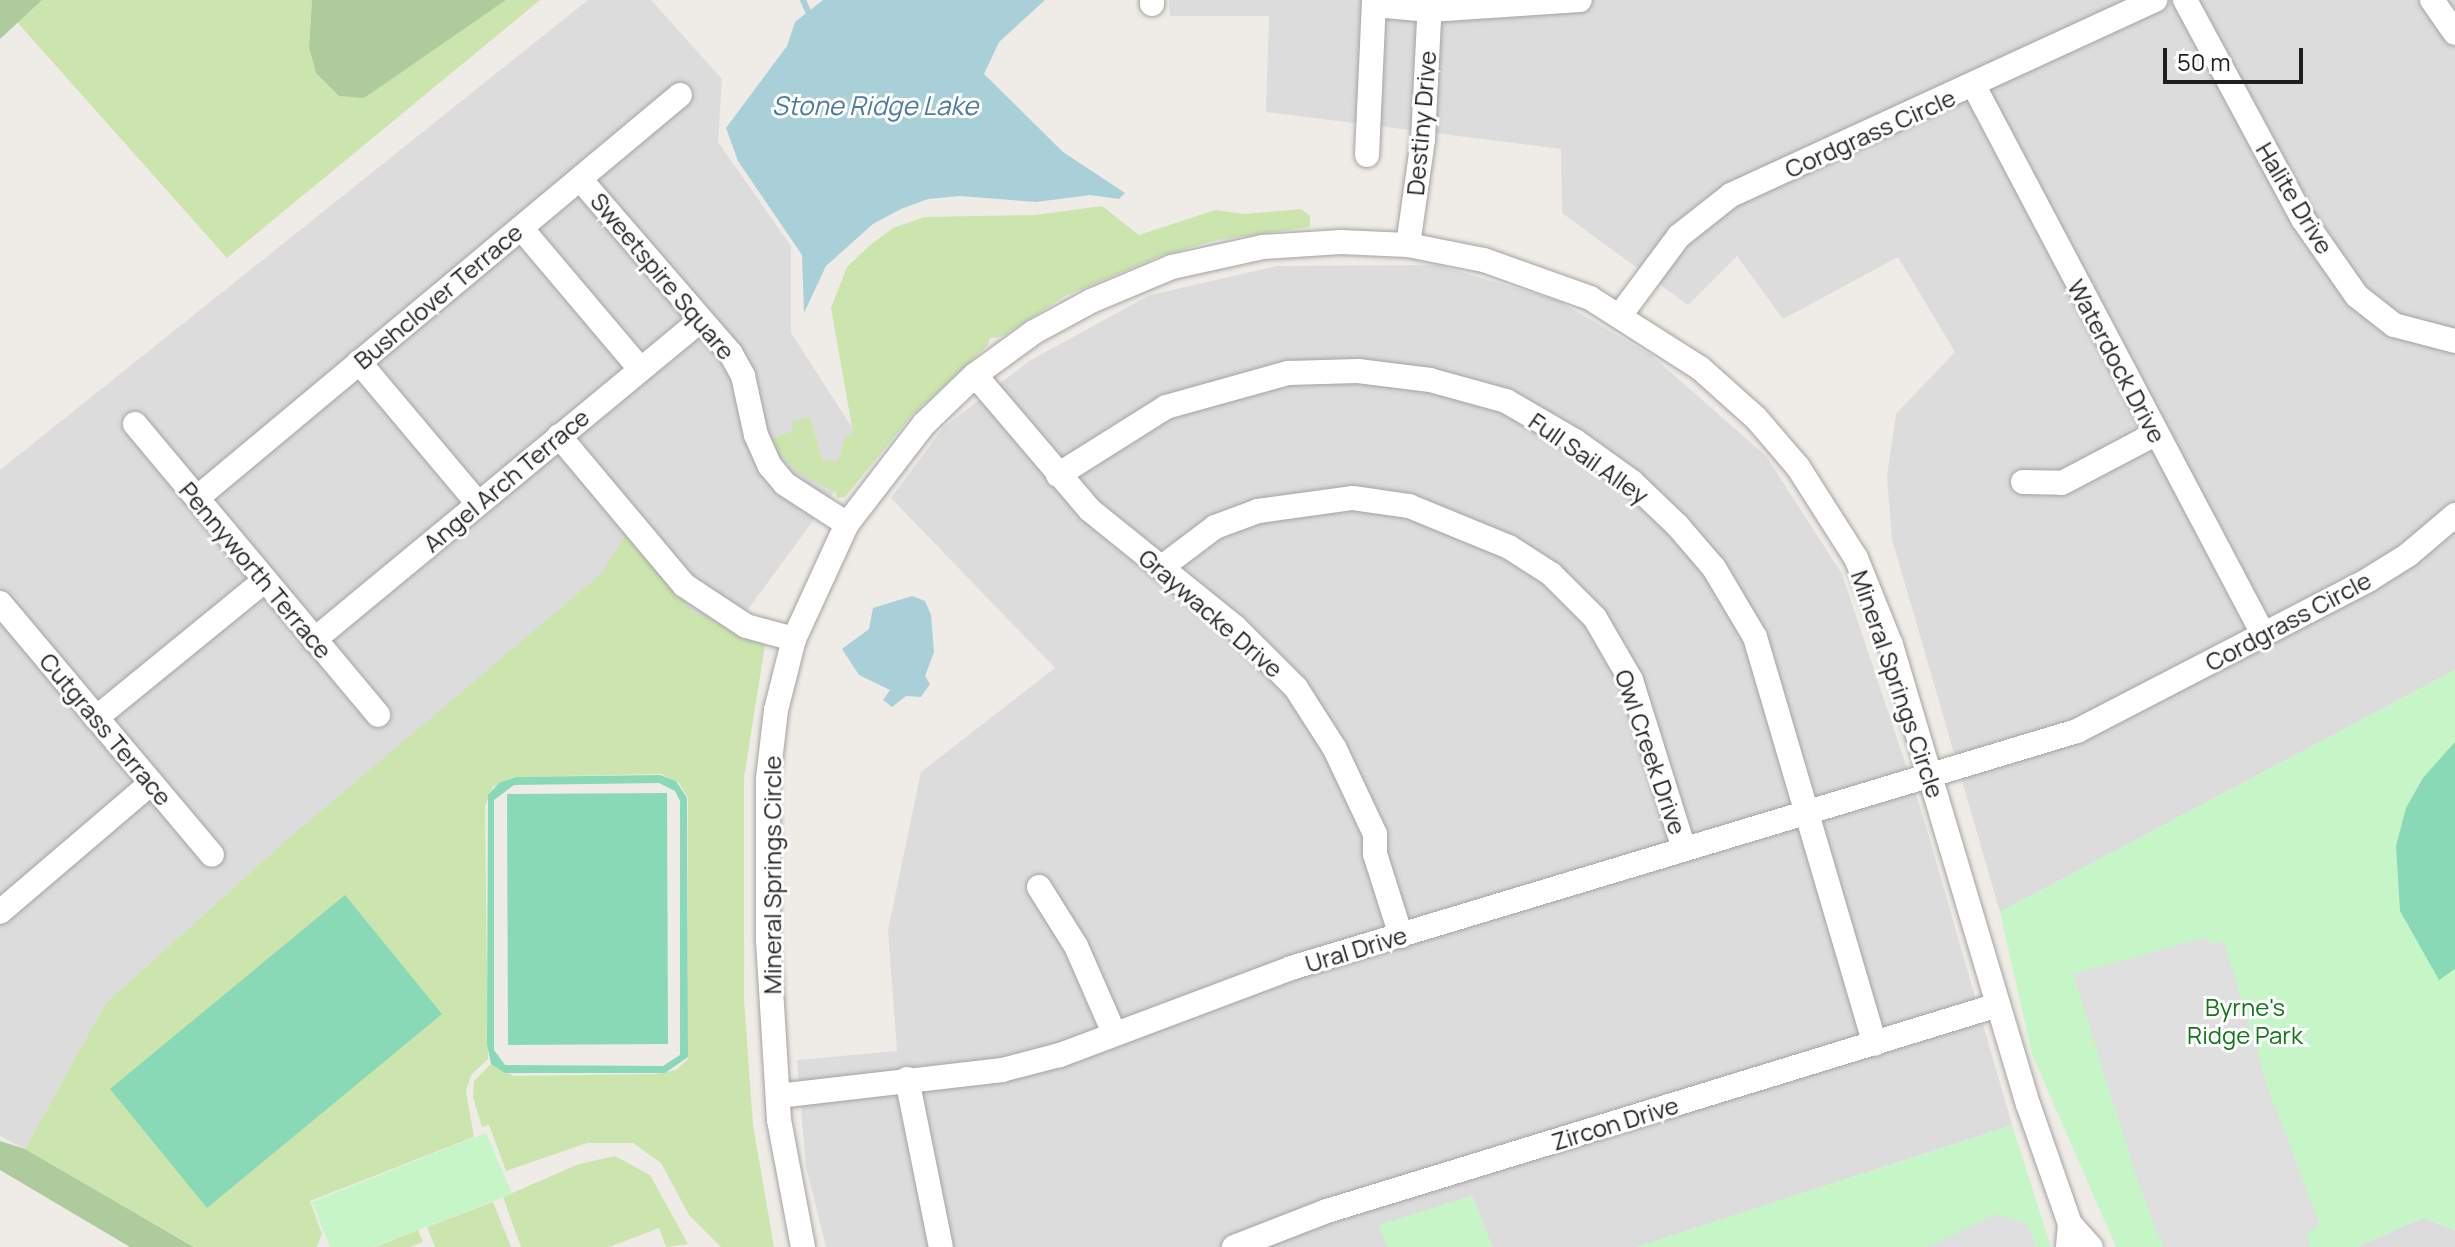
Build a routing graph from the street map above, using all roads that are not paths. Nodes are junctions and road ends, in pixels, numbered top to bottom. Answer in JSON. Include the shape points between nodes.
{"nodes":[{"id":1,"x":1580,"y":0,"type":"edge"},
{"id":2,"x":2155,"y":0,"type":"edge"},
{"id":3,"x":2185,"y":0,"type":"edge"},
{"id":4,"x":2432,"y":0,"type":"edge"},
{"id":5,"x":1488,"y":2,"type":"edge"},
{"id":6,"x":1374,"y":3,"type":"edge"},
{"id":7,"x":1430,"y":5,"type":"edge"},
{"id":8,"x":2455,"y":33,"type":"edge"},
{"id":9,"x":1974,"y":86,"type":"junction"},
{"id":10,"x":680,"y":95,"type":"dead end"},
{"id":11,"x":1367,"y":155,"type":"dead end"},
{"id":12,"x":580,"y":179,"type":"junction"},
{"id":13,"x":521,"y":228,"type":"junction"},
{"id":14,"x":1408,"y":245,"type":"junction"},
{"id":15,"x":1621,"y":314,"type":"junction"},
{"id":16,"x":699,"y":321,"type":"junction"},
{"id":17,"x":2455,"y":341,"type":"edge"},
{"id":18,"x":359,"y":362,"type":"junction"},
{"id":19,"x":640,"y":369,"type":"junction"},
{"id":20,"x":975,"y":375,"type":"junction"},
{"id":21,"x":135,"y":424,"type":"dead end"},
{"id":22,"x":2155,"y":434,"type":"junction"},
{"id":23,"x":559,"y":436,"type":"junction"},
{"id":24,"x":1058,"y":475,"type":"junction"},
{"id":25,"x":2023,"y":482,"type":"dead end"},
{"id":26,"x":197,"y":498,"type":"junction"},
{"id":27,"x":477,"y":502,"type":"junction"},
{"id":28,"x":2455,"y":515,"type":"edge"},
{"id":29,"x":847,"y":524,"type":"junction"},
{"id":30,"x":1162,"y":567,"type":"junction"},
{"id":31,"x":264,"y":581,"type":"junction"},
{"id":32,"x":0,"y":603,"type":"edge"},
{"id":33,"x":2263,"y":634,"type":"junction"},
{"id":34,"x":794,"y":639,"type":"junction"},
{"id":35,"x":314,"y":640,"type":"junction"},
{"id":36,"x":378,"y":715,"type":"dead end"},
{"id":37,"x":96,"y":718,"type":"junction"},
{"id":38,"x":1930,"y":775,"type":"junction"},
{"id":39,"x":151,"y":783,"type":"junction"},
{"id":40,"x":1806,"y":811,"type":"junction"},
{"id":41,"x":1684,"y":849,"type":"junction"},
{"id":42,"x":212,"y":855,"type":"dead end"},
{"id":43,"x":1039,"y":887,"type":"dead end"},
{"id":44,"x":0,"y":912,"type":"edge"},
{"id":45,"x":1401,"y":936,"type":"junction"},
{"id":46,"x":1998,"y":1005,"type":"junction"},
{"id":47,"x":1114,"y":1033,"type":"junction"},
{"id":48,"x":1875,"y":1044,"type":"junction"},
{"id":49,"x":907,"y":1079,"type":"junction"},
{"id":50,"x":778,"y":1096,"type":"junction"},
{"id":51,"x":2069,"y":1235,"type":"edge"},
{"id":52,"x":1242,"y":1245,"type":"edge"},
{"id":53,"x":803,"y":1247,"type":"edge"},
{"id":54,"x":941,"y":1247,"type":"edge"},
{"id":55,"x":2091,"y":1247,"type":"edge"}],
"edges":[{"from":1,"to":5,"type":"street"},
{"from":2,"to":9,"type":"street","name":"Cordgrass Circle"},
{"from":3,"to":17,"type":"street","name":"Halite Drive","via":[[2303,219],[2357,296],[2394,325]]},
{"from":4,"to":8,"type":"street"},
{"from":5,"to":7,"type":"street"},
{"from":6,"to":7,"type":"street"},
{"from":6,"to":11,"type":"street"},
{"from":7,"to":14,"type":"street","name":"Destiny Drive","via":[[1423,139]]},
{"from":9,"to":15,"type":"street","name":"Cordgrass Circle","via":[[1731,195],[1679,236]]},
{"from":9,"to":22,"type":"street","name":"Waterdock Drive"},
{"from":10,"to":12,"type":"street","name":"Bushclover Terrace"},
{"from":12,"to":13,"type":"street","name":"Bushclover Terrace"},
{"from":12,"to":16,"type":"street","name":"Sweetspire Square"},
{"from":13,"to":18,"type":"street","name":"Bushclover Terrace"},
{"from":13,"to":19,"type":"street"},
{"from":14,"to":15,"type":"street","name":"Mineral Springs Circle","via":[[1526,273]]},
{"from":14,"to":20,"type":"street","name":"Mineral Springs Circle","via":[[1263,247],[1172,267],[1068,313]]},
{"from":15,"to":38,"type":"street","name":"Mineral Springs Circle","via":[[1731,394],[1774,437],[1816,492],[1871,592]]},
{"from":16,"to":19,"type":"street","name":"Angel Arch Terrace"},
{"from":16,"to":29,"type":"street","name":"Sweetspire Square","via":[[743,376],[756,435],[770,466],[785,484]]},
{"from":18,"to":26,"type":"street","name":"Bushclover Terrace"},
{"from":18,"to":27,"type":"street"},
{"from":19,"to":23,"type":"street","name":"Angel Arch Terrace"},
{"from":20,"to":24,"type":"street","name":"Graywacke Drive"},
{"from":20,"to":29,"type":"street","name":"Mineral Springs Circle","via":[[894,458]]},
{"from":21,"to":26,"type":"street","name":"Pennyworth Terrace"},
{"from":22,"to":25,"type":"street","via":[[2062,483]]},
{"from":22,"to":33,"type":"street","name":"Waterdock Drive"},
{"from":23,"to":27,"type":"street","name":"Angel Arch Terrace"},
{"from":23,"to":34,"type":"street","via":[[684,585],[746,626]]},
{"from":24,"to":30,"type":"street","name":"Graywacke Drive","via":[[1110,528]]},
{"from":24,"to":40,"type":"street","name":"Full Sail Alley","via":[[1166,407],[1288,373],[1358,371],[1430,380],[1506,401],[1632,482],[1714,568],[1755,637]]},
{"from":26,"to":31,"type":"street","name":"Pennyworth Terrace"},
{"from":27,"to":35,"type":"street","name":"Angel Arch Terrace"},
{"from":28,"to":33,"type":"street","name":"Cordgrass Circle","via":[[2408,555]]},
{"from":29,"to":34,"type":"street","name":"Mineral Springs Circle"},
{"from":30,"to":41,"type":"street","name":"Owl Creek Drive","via":[[1215,527],[1258,511],[1353,498],[1409,506],[1509,547],[1551,574],[1595,618],[1631,680]]},
{"from":30,"to":45,"type":"street","name":"Graywacke Drive","via":[[1235,627],[1296,688],[1335,749],[1375,834],[1375,854]]},
{"from":31,"to":35,"type":"street","name":"Pennyworth Terrace"},
{"from":31,"to":37,"type":"street"},
{"from":32,"to":37,"type":"street","name":"Cutgrass Terrace"},
{"from":33,"to":38,"type":"street","name":"Cordgrass Circle","via":[[2087,727]]},
{"from":34,"to":50,"type":"street","name":"Mineral Springs Circle","via":[[776,710],[768,779],[768,941]]},
{"from":35,"to":36,"type":"street","name":"Pennyworth Terrace"},
{"from":37,"to":39,"type":"street","name":"Cutgrass Terrace"},
{"from":38,"to":40,"type":"street","name":"Ural Drive"},
{"from":38,"to":46,"type":"street","name":"Mineral Springs Circle"},
{"from":39,"to":42,"type":"street","name":"Cutgrass Terrace"},
{"from":39,"to":44,"type":"street"},
{"from":40,"to":41,"type":"street","name":"Ural Drive"},
{"from":40,"to":48,"type":"street","name":"Full Sail Alley"},
{"from":41,"to":45,"type":"street","name":"Ural Drive"},
{"from":43,"to":47,"type":"street","via":[[1076,946]]},
{"from":45,"to":47,"type":"street","name":"Ural Drive","via":[[1291,968]]},
{"from":46,"to":48,"type":"street","name":"Zircon Drive"},
{"from":46,"to":51,"type":"street","name":"Mineral Springs Circle"},
{"from":47,"to":49,"type":"street","name":"Ural Drive","via":[[1002,1070]]},
{"from":48,"to":52,"type":"street","name":"Zircon Drive","via":[[1327,1211]]},
{"from":49,"to":50,"type":"street","name":"Ural Drive"},
{"from":49,"to":54,"type":"street"},
{"from":50,"to":53,"type":"street","name":"Mineral Springs Circle"},
{"from":51,"to":55,"type":"street","name":"Mineral Springs Circle"}]}
